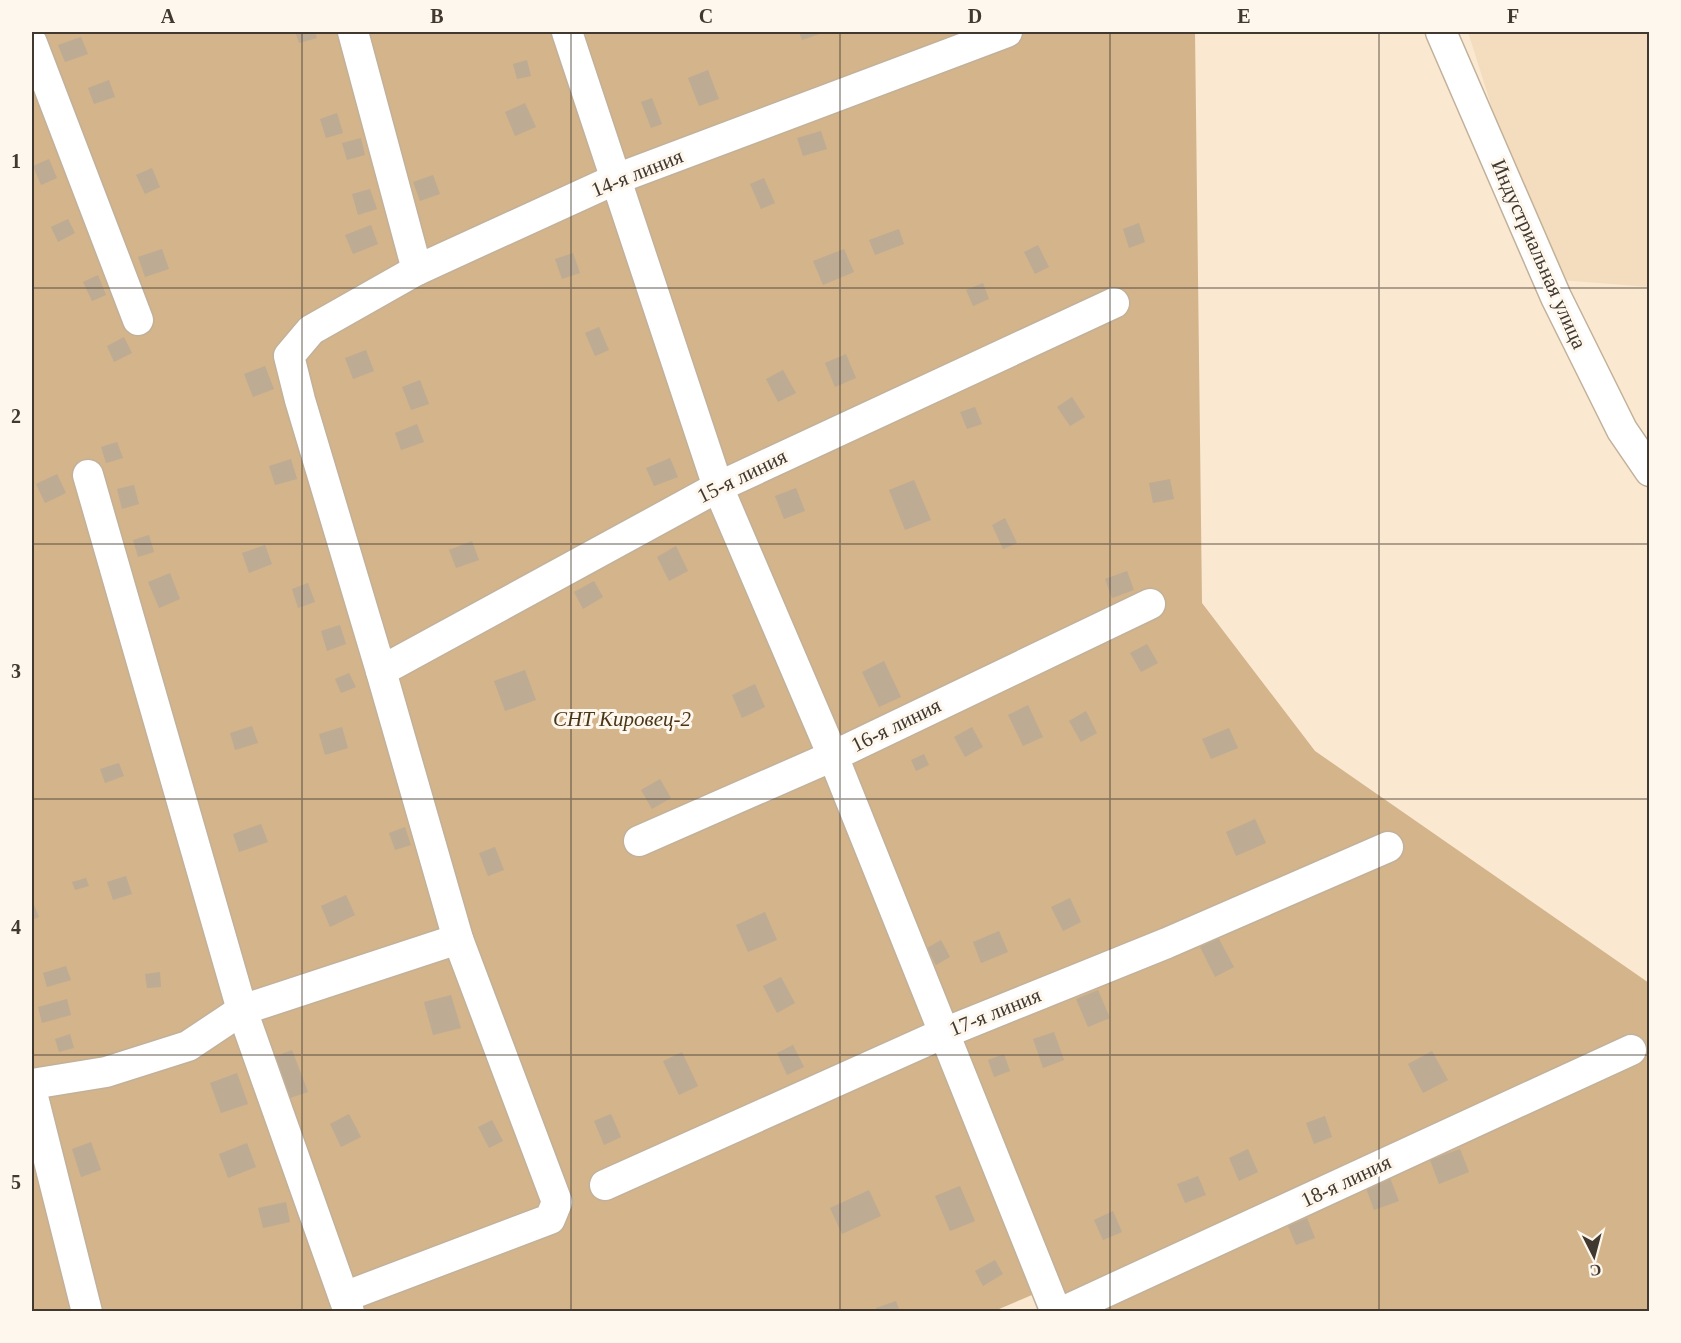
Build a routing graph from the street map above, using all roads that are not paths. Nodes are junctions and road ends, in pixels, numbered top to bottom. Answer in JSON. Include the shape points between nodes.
{"nodes":[{"id":1,"x":353,"y":32,"type":"edge"},
{"id":2,"x":567,"y":32,"type":"edge"},
{"id":3,"x":1007,"y":32,"type":"edge"},
{"id":4,"x":1441,"y":32,"type":"edge"},
{"id":5,"x":32,"y":43,"type":"edge"},
{"id":6,"x":616,"y":179,"type":"junction"},
{"id":7,"x":417,"y":270,"type":"junction"},
{"id":8,"x":1114,"y":303,"type":"dead end"},
{"id":9,"x":138,"y":320,"type":"dead end"},
{"id":10,"x":1650,"y":471,"type":"edge"},
{"id":11,"x":88,"y":476,"type":"dead end"},
{"id":12,"x":718,"y":487,"type":"junction"},
{"id":13,"x":1150,"y":604,"type":"dead end"},
{"id":14,"x":381,"y":671,"type":"junction"},
{"id":15,"x":833,"y":756,"type":"junction"},
{"id":16,"x":639,"y":841,"type":"dead end"},
{"id":17,"x":1388,"y":847,"type":"dead end"},
{"id":18,"x":458,"y":939,"type":"junction"},
{"id":19,"x":242,"y":1010,"type":"junction"},
{"id":20,"x":944,"y":1033,"type":"junction"},
{"id":21,"x":1631,"y":1050,"type":"dead end"},
{"id":22,"x":32,"y":1084,"type":"edge"},
{"id":23,"x":32,"y":1093,"type":"edge"},
{"id":24,"x":605,"y":1185,"type":"dead end"},
{"id":25,"x":346,"y":1304,"type":"edge"},
{"id":26,"x":87,"y":1311,"type":"edge"},
{"id":27,"x":1056,"y":1311,"type":"edge"},
{"id":28,"x":1062,"y":1311,"type":"edge"}],
"edges":[{"from":1,"to":7,"type":"street"},
{"from":2,"to":6,"type":"street"},
{"from":3,"to":6,"type":"street","name":"14-я линия"},
{"from":4,"to":10,"type":"street","name":"Индустриальная улица","via":[[1556,297],[1623,430]]},
{"from":5,"to":9,"type":"street"},
{"from":6,"to":7,"type":"street","name":"14-я линия"},
{"from":6,"to":12,"type":"street"},
{"from":7,"to":14,"type":"street","name":"14-я линия","via":[[311,330],[289,356]]},
{"from":8,"to":12,"type":"street","name":"15-я линия"},
{"from":11,"to":19,"type":"street"},
{"from":12,"to":14,"type":"street","name":"15-я линия"},
{"from":12,"to":15,"type":"street"},
{"from":13,"to":15,"type":"street","name":"16-я линия"},
{"from":14,"to":18,"type":"street"},
{"from":15,"to":16,"type":"street","name":"16-я линия"},
{"from":15,"to":20,"type":"street"},
{"from":17,"to":20,"type":"street","name":"17-я линия","via":[[1167,943]]},
{"from":18,"to":19,"type":"street"},
{"from":18,"to":25,"type":"street","via":[[557,1202],[550,1219]]},
{"from":19,"to":22,"type":"street","via":[[188,1046],[106,1071]]},
{"from":19,"to":25,"type":"street"},
{"from":20,"to":24,"type":"street","name":"17-я линия"},
{"from":20,"to":27,"type":"street"},
{"from":21,"to":28,"type":"street","name":"18-я линия"},
{"from":23,"to":26,"type":"street"}]}
